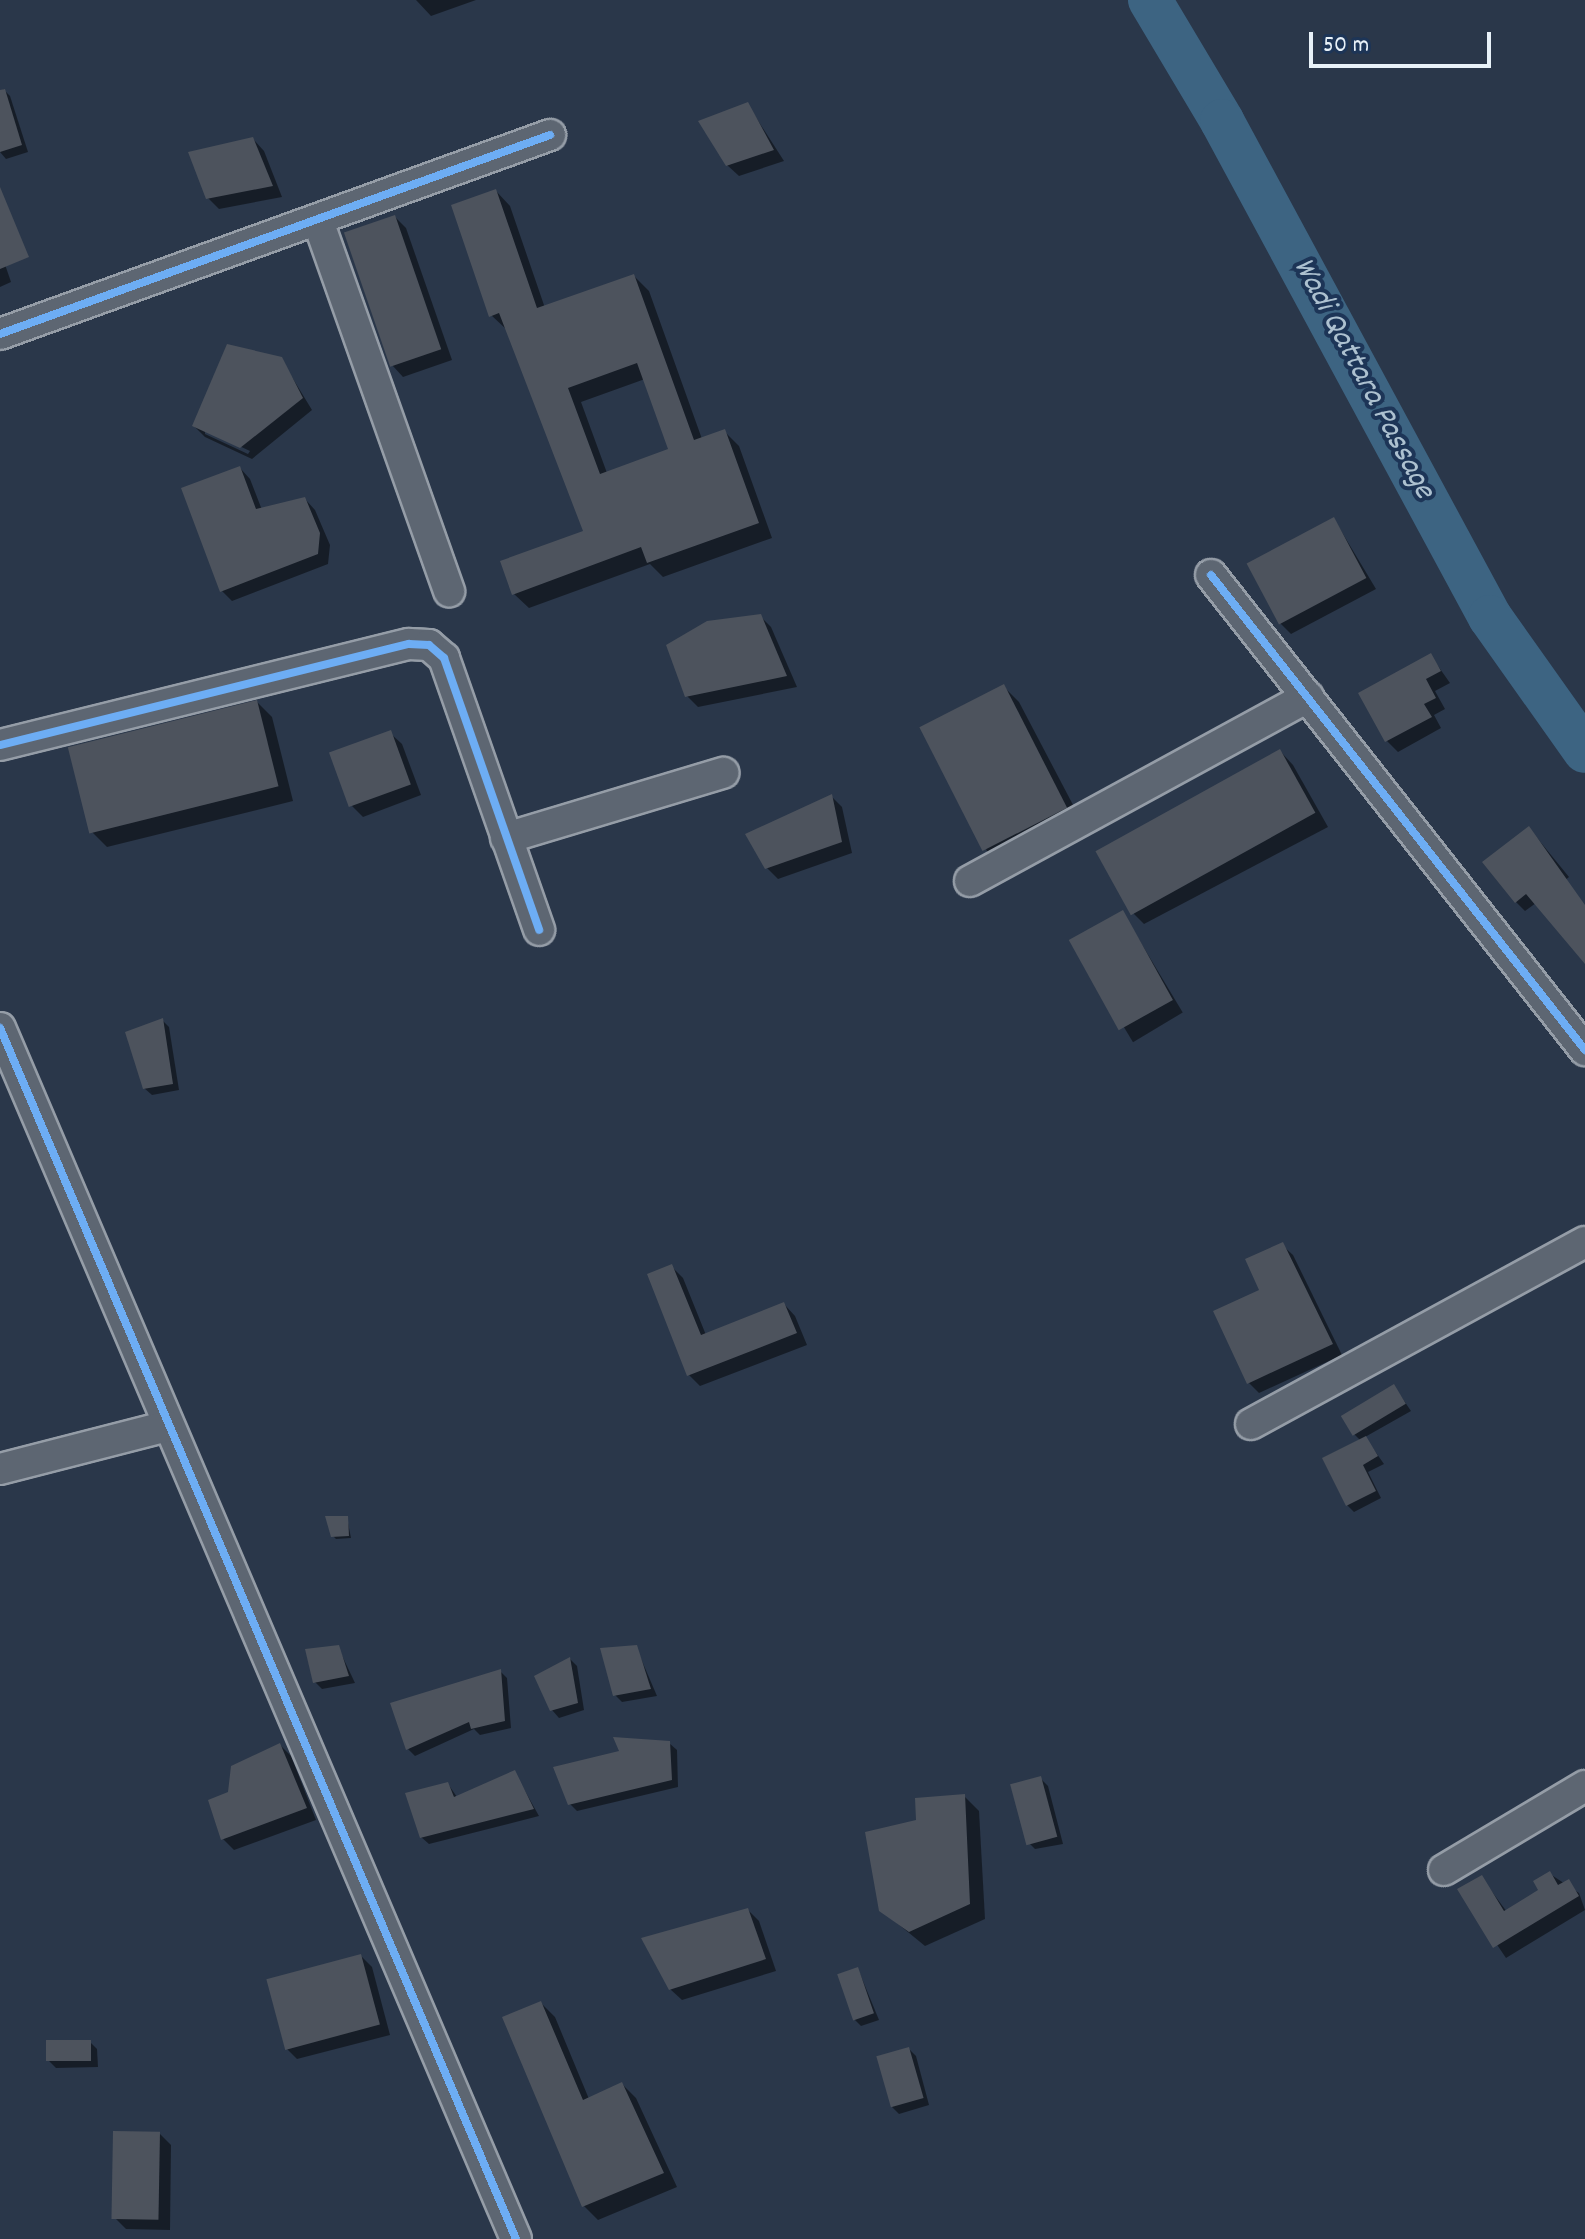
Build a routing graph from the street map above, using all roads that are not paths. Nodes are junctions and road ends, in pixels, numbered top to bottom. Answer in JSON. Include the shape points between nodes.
{"nodes":[{"id":1,"x":550,"y":135,"type":"dead end"},
{"id":2,"x":318,"y":221,"type":"junction"},
{"id":3,"x":0,"y":334,"type":"edge"},
{"id":4,"x":1211,"y":575,"type":"dead end"},
{"id":5,"x":449,"y":591,"type":"dead end"},
{"id":6,"x":1308,"y":697,"type":"junction"},
{"id":7,"x":0,"y":745,"type":"edge"},
{"id":8,"x":723,"y":773,"type":"dead end"},
{"id":9,"x":506,"y":838,"type":"junction"},
{"id":10,"x":970,"y":881,"type":"dead end"},
{"id":11,"x":539,"y":930,"type":"dead end"},
{"id":12,"x":0,"y":1028,"type":"edge"},
{"id":13,"x":1585,"y":1050,"type":"edge"},
{"id":14,"x":1585,"y":1242,"type":"edge"},
{"id":15,"x":1251,"y":1424,"type":"dead end"},
{"id":16,"x":167,"y":1426,"type":"junction"},
{"id":17,"x":0,"y":1469,"type":"edge"},
{"id":18,"x":1585,"y":1786,"type":"edge"},
{"id":19,"x":1444,"y":1870,"type":"dead end"},
{"id":20,"x":516,"y":2239,"type":"edge"}],
"edges":[{"from":1,"to":2,"type":"street"},
{"from":2,"to":3,"type":"street"},
{"from":2,"to":5,"type":"street"},
{"from":4,"to":6,"type":"street"},
{"from":6,"to":10,"type":"street"},
{"from":6,"to":13,"type":"street"},
{"from":7,"to":9,"type":"street","via":[[419,643],[444,658]]},
{"from":8,"to":9,"type":"street"},
{"from":9,"to":11,"type":"street"},
{"from":12,"to":16,"type":"street"},
{"from":14,"to":15,"type":"street"},
{"from":16,"to":17,"type":"street"},
{"from":16,"to":20,"type":"street"},
{"from":18,"to":19,"type":"street"}]}
